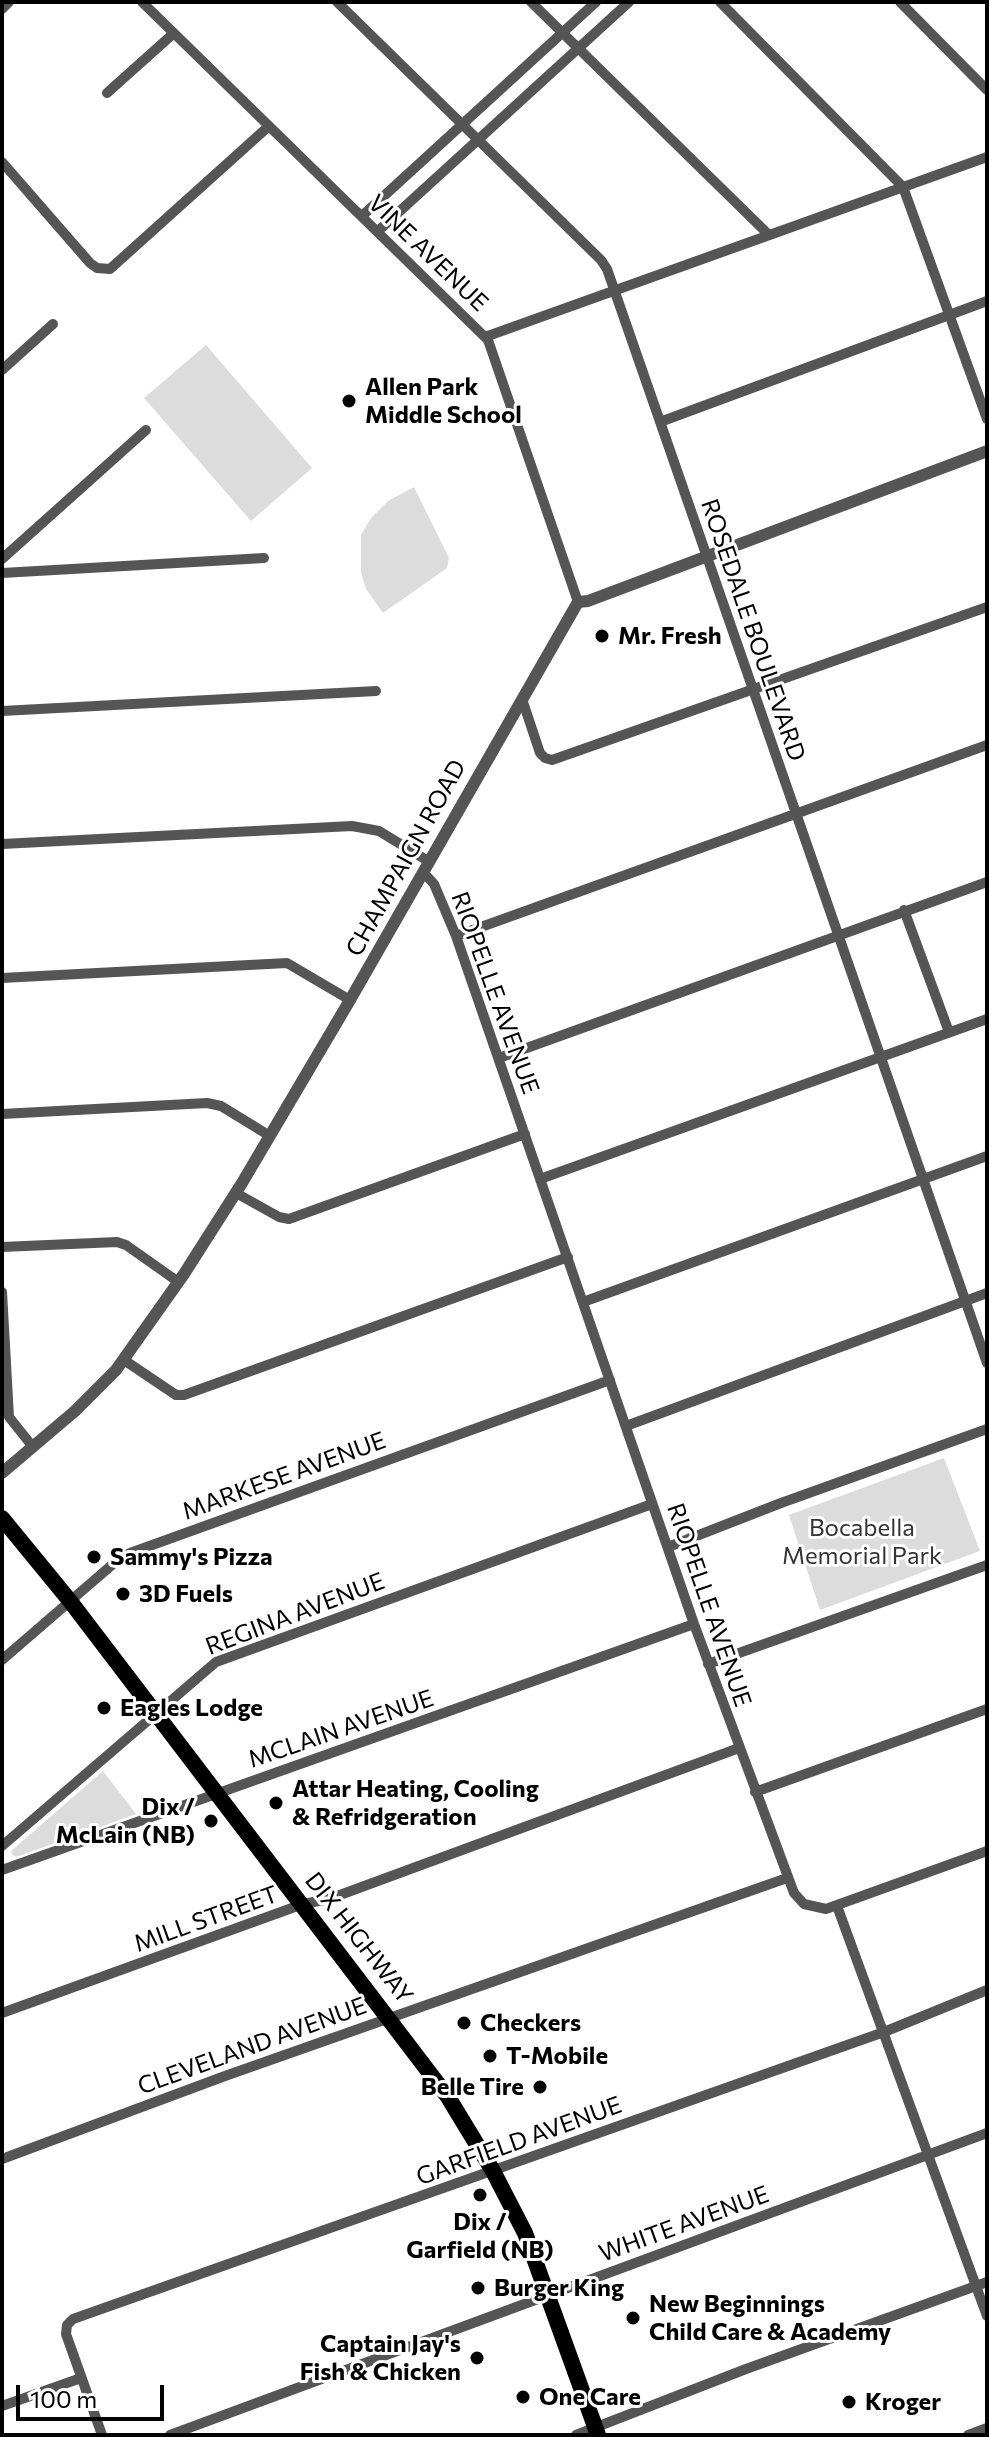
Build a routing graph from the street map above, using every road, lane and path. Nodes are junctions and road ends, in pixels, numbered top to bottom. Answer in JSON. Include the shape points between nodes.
{"nodes":[{"id":1,"x":9,"y":2,"type":"edge"},
{"id":2,"x":142,"y":2,"type":"edge"},
{"id":3,"x":337,"y":2,"type":"edge"},
{"id":4,"x":531,"y":2,"type":"edge"},
{"id":5,"x":596,"y":2,"type":"edge"},
{"id":6,"x":629,"y":2,"type":"edge"},
{"id":7,"x":720,"y":2,"type":"edge"},
{"id":8,"x":900,"y":2,"type":"edge"},
{"id":9,"x":2,"y":9,"type":"edge"},
{"id":10,"x":174,"y":33,"type":"junction"},
{"id":11,"x":562,"y":33,"type":"junction"},
{"id":12,"x":578,"y":48,"type":"junction"},
{"id":13,"x":987,"y":90,"type":"edge"},
{"id":14,"x":107,"y":93,"type":"dead end"},
{"id":15,"x":462,"y":124,"type":"junction"},
{"id":16,"x":269,"y":126,"type":"junction"},
{"id":17,"x":478,"y":140,"type":"junction"},
{"id":18,"x":987,"y":157,"type":"edge"},
{"id":19,"x":2,"y":162,"type":"edge"},
{"id":20,"x":903,"y":187,"type":"junction"},
{"id":21,"x":362,"y":216,"type":"junction"},
{"id":22,"x":378,"y":231,"type":"junction"},
{"id":23,"x":768,"y":234,"type":"junction"},
{"id":24,"x":615,"y":291,"type":"junction"},
{"id":25,"x":987,"y":301,"type":"edge"},
{"id":26,"x":950,"y":315,"type":"junction"},
{"id":27,"x":53,"y":324,"type":"dead end"},
{"id":28,"x":485,"y":337,"type":"junction"},
{"id":29,"x":2,"y":370,"type":"edge"},
{"id":30,"x":987,"y":419,"type":"edge"},
{"id":31,"x":660,"y":422,"type":"junction"},
{"id":32,"x":146,"y":430,"type":"dead end"},
{"id":33,"x":987,"y":451,"type":"edge"},
{"id":34,"x":706,"y":557,"type":"junction"},
{"id":35,"x":264,"y":558,"type":"dead end"},
{"id":36,"x":2,"y":559,"type":"edge"},
{"id":37,"x":2,"y":573,"type":"edge"},
{"id":38,"x":578,"y":602,"type":"junction"},
{"id":39,"x":987,"y":607,"type":"edge"},
{"id":40,"x":753,"y":690,"type":"junction"},
{"id":41,"x":376,"y":691,"type":"dead end"},
{"id":42,"x":522,"y":699,"type":"junction"},
{"id":43,"x":2,"y":711,"type":"edge"},
{"id":44,"x":987,"y":745,"type":"edge"},
{"id":45,"x":795,"y":812,"type":"junction"},
{"id":46,"x":2,"y":844,"type":"edge"},
{"id":47,"x":426,"y":867,"type":"junction"},
{"id":48,"x":987,"y":882,"type":"edge"},
{"id":49,"x":904,"y":910,"type":"junction"},
{"id":50,"x":839,"y":935,"type":"junction"},
{"id":51,"x":456,"y":936,"type":"junction"},
{"id":52,"x":2,"y":978,"type":"edge"},
{"id":53,"x":350,"y":1000,"type":"junction"},
{"id":54,"x":987,"y":1019,"type":"edge"},
{"id":55,"x":949,"y":1032,"type":"junction"},
{"id":56,"x":880,"y":1057,"type":"junction"},
{"id":57,"x":499,"y":1058,"type":"junction"},
{"id":58,"x":2,"y":1114,"type":"edge"},
{"id":59,"x":525,"y":1134,"type":"junction"},
{"id":60,"x":270,"y":1136,"type":"junction"},
{"id":61,"x":987,"y":1156,"type":"edge"},
{"id":62,"x":540,"y":1179,"type":"junction"},
{"id":63,"x":922,"y":1179,"type":"junction"},
{"id":64,"x":236,"y":1193,"type":"junction"},
{"id":65,"x":2,"y":1247,"type":"edge"},
{"id":66,"x":568,"y":1257,"type":"junction"},
{"id":67,"x":177,"y":1281,"type":"junction"},
{"id":68,"x":2,"y":1292,"type":"edge"},
{"id":69,"x":987,"y":1293,"type":"edge"},
{"id":70,"x":965,"y":1301,"type":"junction"},
{"id":71,"x":583,"y":1302,"type":"junction"},
{"id":72,"x":124,"y":1360,"type":"junction"},
{"id":73,"x":987,"y":1363,"type":"edge"},
{"id":74,"x":610,"y":1380,"type":"junction"},
{"id":75,"x":2,"y":1420,"type":"edge"},
{"id":76,"x":626,"y":1426,"type":"junction"},
{"id":77,"x":987,"y":1429,"type":"edge"},
{"id":78,"x":33,"y":1447,"type":"junction"},
{"id":79,"x":2,"y":1473,"type":"edge"},
{"id":80,"x":652,"y":1504,"type":"junction"},
{"id":81,"x":2,"y":1518,"type":"edge"},
{"id":82,"x":668,"y":1547,"type":"junction"},
{"id":83,"x":987,"y":1565,"type":"edge"},
{"id":84,"x":70,"y":1601,"type":"junction"},
{"id":85,"x":694,"y":1624,"type":"junction"},
{"id":86,"x":2,"y":1660,"type":"edge"},
{"id":87,"x":708,"y":1664,"type":"junction"},
{"id":88,"x":987,"y":1709,"type":"edge"},
{"id":89,"x":154,"y":1712,"type":"junction"},
{"id":90,"x":739,"y":1748,"type":"junction"},
{"id":91,"x":755,"y":1792,"type":"junction"},
{"id":92,"x":216,"y":1794,"type":"junction"},
{"id":93,"x":2,"y":1846,"type":"edge"},
{"id":94,"x":987,"y":1851,"type":"edge"},
{"id":95,"x":2,"y":1870,"type":"edge"},
{"id":96,"x":787,"y":1878,"type":"junction"},
{"id":97,"x":303,"y":1904,"type":"junction"},
{"id":98,"x":837,"y":1906,"type":"junction"},
{"id":99,"x":987,"y":1990,"type":"edge"},
{"id":100,"x":2,"y":2013,"type":"edge"},
{"id":101,"x":390,"y":2018,"type":"junction"},
{"id":102,"x":884,"y":2032,"type":"junction"},
{"id":103,"x":987,"y":2133,"type":"edge"},
{"id":104,"x":929,"y":2155,"type":"junction"},
{"id":105,"x":2,"y":2159,"type":"edge"},
{"id":106,"x":493,"y":2171,"type":"junction"},
{"id":107,"x":982,"y":2284,"type":"edge"},
{"id":108,"x":549,"y":2296,"type":"junction"},
{"id":109,"x":987,"y":2316,"type":"edge"},
{"id":110,"x":81,"y":2378,"type":"junction"},
{"id":111,"x":2,"y":2406,"type":"edge"},
{"id":112,"x":987,"y":2428,"type":"edge"},
{"id":113,"x":596,"y":2431,"type":"edge"},
{"id":114,"x":102,"y":2435,"type":"edge"},
{"id":115,"x":170,"y":2435,"type":"edge"},
{"id":116,"x":576,"y":2435,"type":"edge"},
{"id":117,"x":968,"y":2435,"type":"edge"}],
"edges":[{"from":1,"to":9,"type":"street"},
{"from":2,"to":10,"type":"street","name":"VINE AVENUE"},
{"from":3,"to":15,"type":"street","name":"ROSEDALE BOULEVARD"},
{"from":4,"to":11,"type":"street"},
{"from":5,"to":11,"type":"street"},
{"from":6,"to":12,"type":"street"},
{"from":7,"to":20,"type":"street"},
{"from":8,"to":13,"type":"street"},
{"from":10,"to":14,"type":"street"},
{"from":10,"to":16,"type":"street","name":"VINE AVENUE"},
{"from":11,"to":12,"type":"street"},
{"from":11,"to":15,"type":"street"},
{"from":12,"to":17,"type":"street"},
{"from":12,"to":23,"type":"street"},
{"from":15,"to":17,"type":"street","name":"ROSEDALE BOULEVARD"},
{"from":15,"to":21,"type":"street"},
{"from":16,"to":19,"type":"street","via":[[116,265],[103,269],[90,263]]},
{"from":16,"to":21,"type":"street","name":"VINE AVENUE"},
{"from":17,"to":22,"type":"street"},
{"from":17,"to":24,"type":"street","name":"ROSEDALE BOULEVARD","via":[[601,260]]},
{"from":18,"to":20,"type":"street"},
{"from":20,"to":23,"type":"street"},
{"from":20,"to":26,"type":"street"},
{"from":21,"to":22,"type":"street","name":"VINE AVENUE"},
{"from":22,"to":28,"type":"street","name":"VINE AVENUE"},
{"from":23,"to":24,"type":"street"},
{"from":24,"to":28,"type":"street"},
{"from":24,"to":31,"type":"street","name":"ROSEDALE BOULEVARD"},
{"from":25,"to":26,"type":"street"},
{"from":26,"to":30,"type":"street"},
{"from":26,"to":31,"type":"street"},
{"from":27,"to":29,"type":"street"},
{"from":28,"to":38,"type":"street","name":"VINE AVENUE"},
{"from":31,"to":34,"type":"street","name":"ROSEDALE BOULEVARD"},
{"from":32,"to":36,"type":"street"},
{"from":33,"to":34,"type":"street"},
{"from":34,"to":38,"type":"street"},
{"from":34,"to":40,"type":"street","name":"ROSEDALE BOULEVARD"},
{"from":35,"to":37,"type":"street"},
{"from":38,"to":42,"type":"street","name":"CHAMPAIGN ROAD"},
{"from":39,"to":40,"type":"street"},
{"from":40,"to":42,"type":"street","via":[[552,760],[540,753]]},
{"from":40,"to":45,"type":"street","name":"ROSEDALE BOULEVARD"},
{"from":41,"to":43,"type":"street"},
{"from":42,"to":47,"type":"street","name":"CHAMPAIGN ROAD"},
{"from":44,"to":45,"type":"street"},
{"from":45,"to":50,"type":"street","name":"ROSEDALE BOULEVARD"},
{"from":45,"to":51,"type":"street"},
{"from":46,"to":47,"type":"street","via":[[352,826],[379,831]]},
{"from":47,"to":51,"type":"street","name":"RIOPELLE AVENUE"},
{"from":47,"to":53,"type":"street","name":"CHAMPAIGN ROAD"},
{"from":48,"to":49,"type":"street"},
{"from":49,"to":50,"type":"street"},
{"from":49,"to":55,"type":"street"},
{"from":50,"to":56,"type":"street","name":"ROSEDALE BOULEVARD"},
{"from":50,"to":57,"type":"street"},
{"from":51,"to":57,"type":"street","name":"RIOPELLE AVENUE"},
{"from":52,"to":53,"type":"street","via":[[287,963]]},
{"from":53,"to":60,"type":"street","name":"CHAMPAIGN ROAD"},
{"from":54,"to":55,"type":"street"},
{"from":55,"to":56,"type":"street"},
{"from":56,"to":62,"type":"street"},
{"from":56,"to":63,"type":"street","name":"ROSEDALE BOULEVARD"},
{"from":57,"to":59,"type":"street","name":"RIOPELLE AVENUE"},
{"from":58,"to":60,"type":"street","via":[[207,1103]]},
{"from":59,"to":62,"type":"street","name":"RIOPELLE AVENUE"},
{"from":59,"to":64,"type":"street","via":[[289,1219]]},
{"from":60,"to":64,"type":"street","name":"CHAMPAIGN ROAD"},
{"from":61,"to":63,"type":"street"},
{"from":62,"to":66,"type":"street","name":"RIOPELLE AVENUE"},
{"from":63,"to":70,"type":"street","name":"ROSEDALE BOULEVARD"},
{"from":63,"to":71,"type":"street"},
{"from":64,"to":67,"type":"street","name":"CHAMPAIGN ROAD"},
{"from":65,"to":67,"type":"street","via":[[117,1242]]},
{"from":66,"to":71,"type":"street","name":"RIOPELLE AVENUE"},
{"from":66,"to":72,"type":"street","via":[[184,1395],[176,1395]]},
{"from":67,"to":72,"type":"street","name":"CHAMPAIGN ROAD"},
{"from":68,"to":78,"type":"street","via":[[9,1417]]},
{"from":69,"to":70,"type":"street"},
{"from":70,"to":73,"type":"street","name":"ROSEDALE BOULEVARD"},
{"from":70,"to":76,"type":"street"},
{"from":71,"to":74,"type":"street","name":"RIOPELLE AVENUE"},
{"from":72,"to":78,"type":"street","name":"CHAMPAIGN ROAD"},
{"from":74,"to":76,"type":"street","name":"RIOPELLE AVENUE"},
{"from":74,"to":84,"type":"street","name":"MARKESE AVENUE","via":[[130,1553]]},
{"from":75,"to":78,"type":"street"},
{"from":76,"to":80,"type":"street","name":"RIOPELLE AVENUE"},
{"from":77,"to":82,"type":"street"},
{"from":78,"to":79,"type":"street","name":"CHAMPAIGN ROAD"},
{"from":80,"to":82,"type":"street","name":"RIOPELLE AVENUE"},
{"from":80,"to":89,"type":"street","name":"REGINA AVENUE","via":[[216,1662]]},
{"from":81,"to":84,"type":"main road","name":"DIX HIGHWAY"},
{"from":82,"to":85,"type":"street","name":"RIOPELLE AVENUE"},
{"from":83,"to":87,"type":"street"},
{"from":84,"to":86,"type":"street","name":"MARKESE AVENUE"},
{"from":84,"to":89,"type":"main road","name":"DIX HIGHWAY"},
{"from":85,"to":87,"type":"street","name":"RIOPELLE AVENUE"},
{"from":85,"to":92,"type":"street","name":"MCLAIN AVENUE"},
{"from":87,"to":90,"type":"street","name":"RIOPELLE AVENUE"},
{"from":88,"to":91,"type":"street"},
{"from":89,"to":92,"type":"main road","name":"DIX HIGHWAY"},
{"from":89,"to":93,"type":"street","name":"REGINA AVENUE"},
{"from":90,"to":91,"type":"street","name":"RIOPELLE AVENUE"},
{"from":90,"to":97,"type":"street","name":"MILL STREET","via":[[329,1899]]},
{"from":91,"to":96,"type":"street","name":"RIOPELLE AVENUE"},
{"from":92,"to":95,"type":"street","name":"MCLAIN AVENUE"},
{"from":92,"to":97,"type":"main road","name":"DIX HIGHWAY"},
{"from":94,"to":98,"type":"street"},
{"from":96,"to":98,"type":"street","name":"RIOPELLE AVENUE","via":[[804,1904],[818,1909]]},
{"from":96,"to":101,"type":"street","name":"CLEVELAND AVENUE"},
{"from":97,"to":100,"type":"street","name":"MILL STREET"},
{"from":97,"to":101,"type":"main road","name":"DIX HIGHWAY"},
{"from":98,"to":102,"type":"street"},
{"from":99,"to":102,"type":"street","name":"GARFIELD AVENUE"},
{"from":101,"to":105,"type":"street","name":"CLEVELAND AVENUE"},
{"from":101,"to":106,"type":"main road","name":"DIX HIGHWAY"},
{"from":102,"to":104,"type":"street"},
{"from":102,"to":106,"type":"street","name":"GARFIELD AVENUE"},
{"from":103,"to":104,"type":"street","name":"WHITE AVENUE"},
{"from":104,"to":107,"type":"street"},
{"from":104,"to":108,"type":"street","name":"WHITE AVENUE"},
{"from":106,"to":108,"type":"main road","name":"DIX HIGHWAY"},
{"from":106,"to":110,"type":"street","name":"GARFIELD AVENUE","via":[[73,2319],[66,2334]]},
{"from":107,"to":109,"type":"street"},
{"from":107,"to":113,"type":"street","via":[[773,2358]]},
{"from":108,"to":113,"type":"main road","name":"DIX HIGHWAY"},
{"from":108,"to":115,"type":"street","name":"WHITE AVENUE"},
{"from":110,"to":111,"type":"street"},
{"from":110,"to":114,"type":"street"},
{"from":112,"to":117,"type":"street"},
{"from":113,"to":116,"type":"street"}]}
